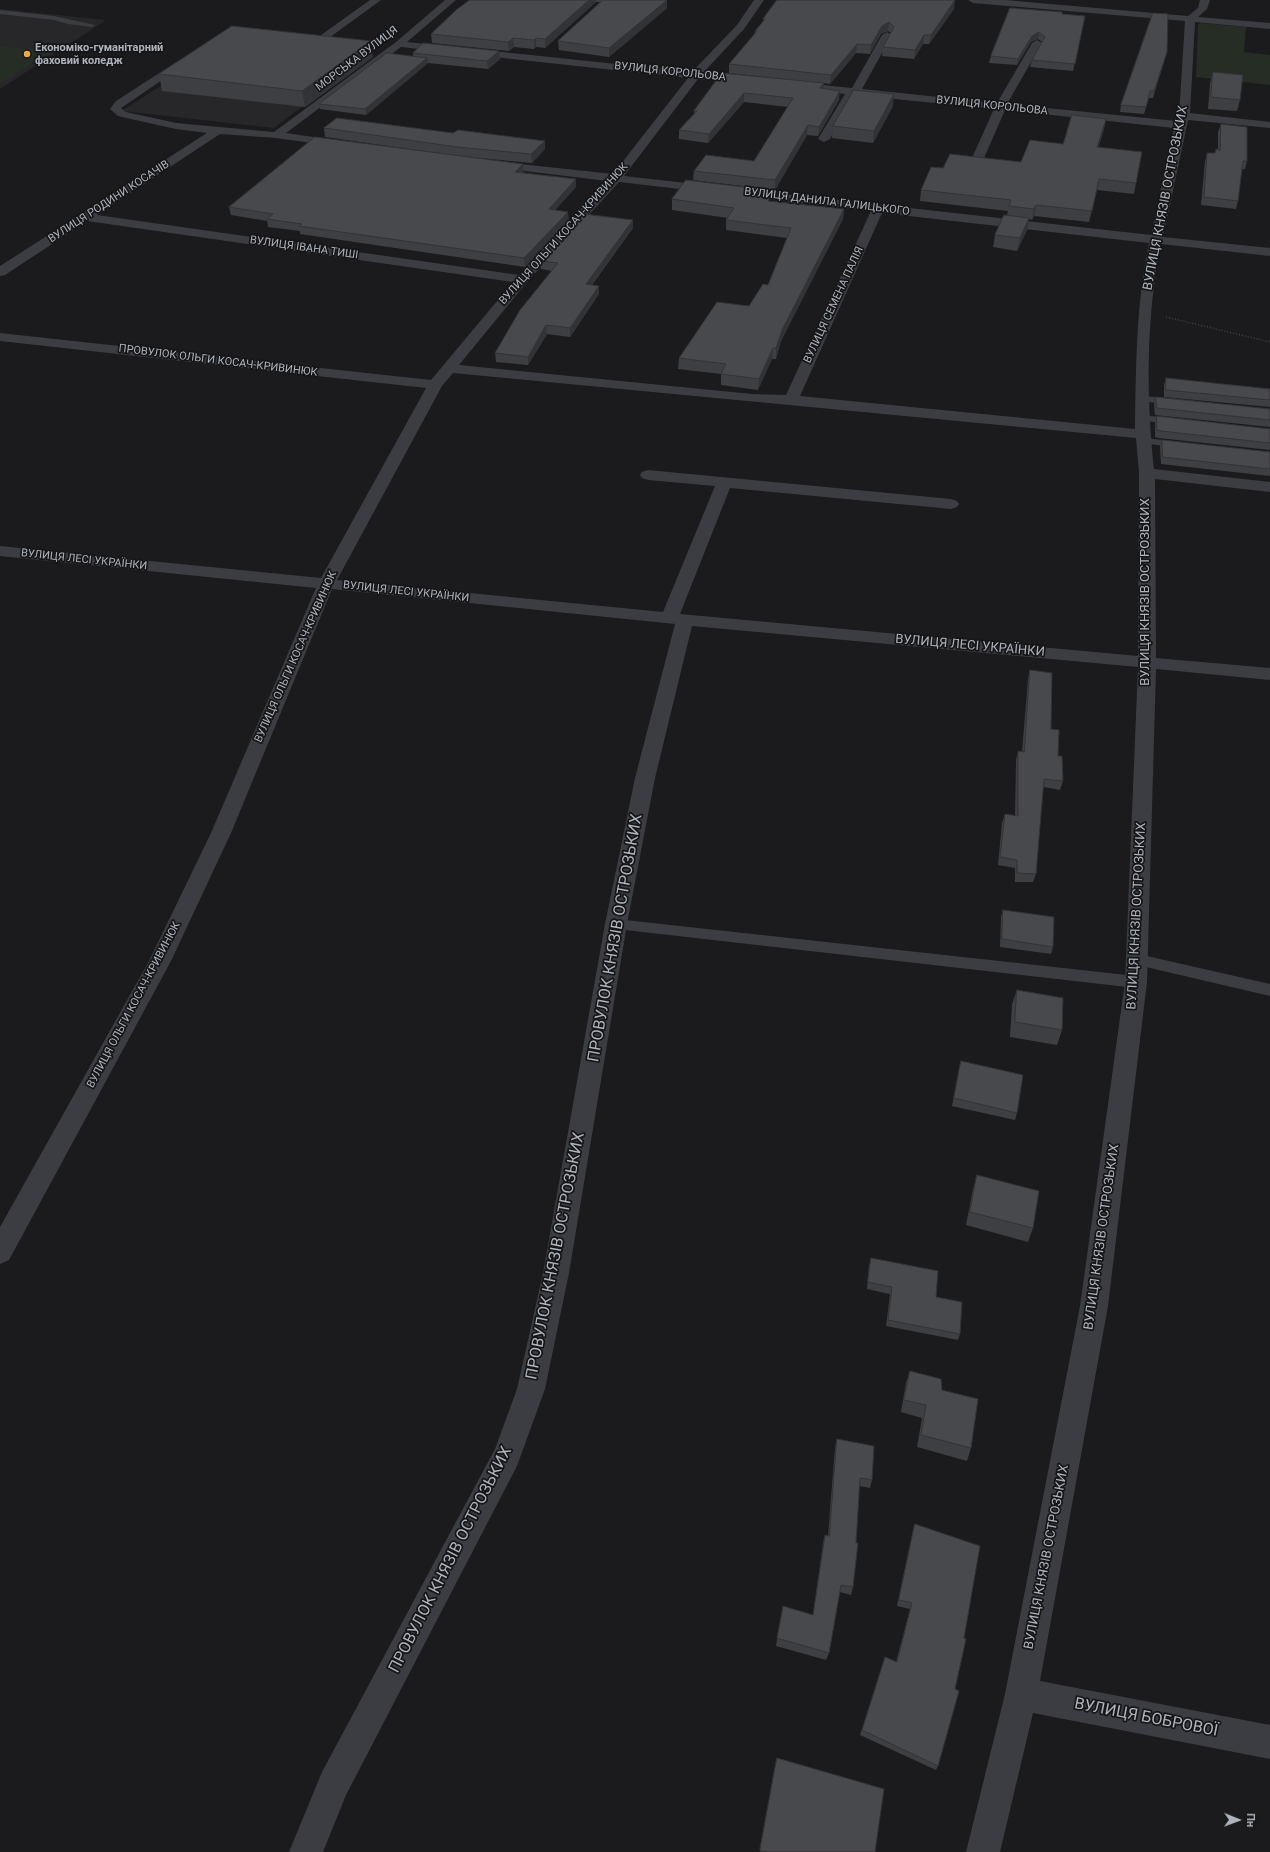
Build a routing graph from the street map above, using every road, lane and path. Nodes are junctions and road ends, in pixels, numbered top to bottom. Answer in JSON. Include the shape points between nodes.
{"nodes":[{"id":1,"x":376,"y":0,"type":"edge"},
{"id":2,"x":451,"y":0,"type":"edge"},
{"id":3,"x":759,"y":0,"type":"edge"},
{"id":4,"x":973,"y":0,"type":"edge"},
{"id":5,"x":1205,"y":0,"type":"edge"},
{"id":6,"x":0,"y":12,"type":"edge"},
{"id":7,"x":1190,"y":19,"type":"junction"},
{"id":8,"x":92,"y":25,"type":"dead end"},
{"id":9,"x":1270,"y":26,"type":"edge"},
{"id":10,"x":887,"y":35,"type":"edge"},
{"id":11,"x":285,"y":42,"type":"edge"},
{"id":12,"x":1037,"y":42,"type":"edge"},
{"id":13,"x":399,"y":44,"type":"junction"},
{"id":14,"x":553,"y":48,"type":"dead end"},
{"id":15,"x":193,"y":56,"type":"edge"},
{"id":16,"x":541,"y":59,"type":"junction"},
{"id":17,"x":695,"y":75,"type":"junction"},
{"id":18,"x":758,"y":82,"type":"edge"},
{"id":19,"x":781,"y":84,"type":"edge"},
{"id":20,"x":854,"y":91,"type":"junction"},
{"id":21,"x":1001,"y":106,"type":"junction"},
{"id":22,"x":1182,"y":120,"type":"junction"},
{"id":23,"x":1270,"y":125,"type":"edge"},
{"id":24,"x":218,"y":131,"type":"junction"},
{"id":25,"x":276,"y":134,"type":"junction"},
{"id":26,"x":824,"y":139,"type":"dead end"},
{"id":27,"x":352,"y":145,"type":"edge"},
{"id":28,"x":978,"y":158,"type":"edge"},
{"id":29,"x":482,"y":162,"type":"edge"},
{"id":30,"x":617,"y":177,"type":"junction"},
{"id":31,"x":878,"y":209,"type":"junction"},
{"id":32,"x":86,"y":217,"type":"junction"},
{"id":33,"x":1156,"y":239,"type":"junction"},
{"id":34,"x":1270,"y":252,"type":"edge"},
{"id":35,"x":0,"y":272,"type":"edge"},
{"id":36,"x":522,"y":279,"type":"junction"},
{"id":37,"x":1146,"y":313,"type":"junction"},
{"id":38,"x":0,"y":337,"type":"edge"},
{"id":39,"x":1270,"y":342,"type":"edge"},
{"id":40,"x":450,"y":368,"type":"junction"},
{"id":41,"x":436,"y":385,"type":"junction"},
{"id":42,"x":1143,"y":399,"type":"junction"},
{"id":43,"x":791,"y":400,"type":"junction"},
{"id":44,"x":1183,"y":403,"type":"edge"},
{"id":45,"x":1144,"y":418,"type":"junction"},
{"id":46,"x":1183,"y":422,"type":"edge"},
{"id":47,"x":1144,"y":438,"type":"junction"},
{"id":48,"x":1192,"y":446,"type":"edge"},
{"id":49,"x":1147,"y":473,"type":"junction"},
{"id":50,"x":648,"y":475,"type":"dead end"},
{"id":51,"x":724,"y":482,"type":"junction"},
{"id":52,"x":1270,"y":487,"type":"edge"},
{"id":53,"x":951,"y":504,"type":"dead end"},
{"id":54,"x":0,"y":551,"type":"edge"},
{"id":55,"x":326,"y":584,"type":"junction"},
{"id":56,"x":677,"y":618,"type":"junction"},
{"id":57,"x":1146,"y":662,"type":"junction"},
{"id":58,"x":1270,"y":674,"type":"edge"},
{"id":59,"x":616,"y":924,"type":"junction"},
{"id":60,"x":1137,"y":971,"type":"junction"},
{"id":61,"x":1270,"y":990,"type":"edge"},
{"id":62,"x":0,"y":1252,"type":"edge"},
{"id":63,"x":1021,"y":1694,"type":"junction"},
{"id":64,"x":1270,"y":1742,"type":"edge"},
{"id":65,"x":306,"y":1852,"type":"edge"},
{"id":66,"x":983,"y":1852,"type":"edge"}],
"edges":[{"from":1,"to":11,"type":"street","via":[[319,41]]},
{"from":2,"to":13,"type":"street","name":"МОРСЬКА ВУЛИЦЯ"},
{"from":3,"to":17,"type":"street","name":"ВУЛИЦЯ ОЛЬГИ КОСАЧ-КРИВИНЮК","via":[[741,27]]},
{"from":4,"to":7,"type":"street"},
{"from":5,"to":7,"type":"street","via":[[1202,9]]},
{"from":6,"to":8,"type":"lane"},
{"from":7,"to":9,"type":"street"},
{"from":7,"to":22,"type":"street","name":"ВУЛИЦЯ КНЯЗІВ ОСТРОЗЬКИХ"},
{"from":10,"to":20,"type":"street"},
{"from":12,"to":21,"type":"street"},
{"from":13,"to":16,"type":"street","name":"ВУЛИЦЯ КОРОЛЬОВА"},
{"from":13,"to":25,"type":"street","name":"МОРСЬКА ВУЛИЦЯ"},
{"from":14,"to":16,"type":"street"},
{"from":15,"to":24,"type":"street","via":[[120,103],[115,109],[142,120]]},
{"from":16,"to":17,"type":"street","name":"ВУЛИЦЯ КОРОЛЬОВА"},
{"from":17,"to":18,"type":"street","name":"ВУЛИЦЯ КОРОЛЬОВА"},
{"from":17,"to":30,"type":"street","name":"ВУЛИЦЯ ОЛЬГИ КОСАЧ-КРИВИНЮК"},
{"from":19,"to":20,"type":"street","name":"ВУЛИЦЯ КОРОЛЬОВА"},
{"from":20,"to":21,"type":"street","name":"ВУЛИЦЯ КОРОЛЬОВА"},
{"from":20,"to":26,"type":"street"},
{"from":21,"to":22,"type":"street","name":"ВУЛИЦЯ КОРОЛЬОВА"},
{"from":21,"to":28,"type":"street"},
{"from":22,"to":23,"type":"street","name":"ВУЛИЦЯ КОРОЛЬОВА"},
{"from":22,"to":33,"type":"street","name":"ВУЛИЦЯ КНЯЗІВ ОСТРОЗЬКИХ"},
{"from":24,"to":25,"type":"street"},
{"from":24,"to":32,"type":"street","name":"ВУЛИЦЯ РОДИНИ КОСАЧІВ"},
{"from":25,"to":27,"type":"street"},
{"from":29,"to":30,"type":"street","name":"ВУЛИЦЯ ДАНИЛА ГАЛИЦЬКОГО"},
{"from":30,"to":31,"type":"street","name":"ВУЛИЦЯ ДАНИЛА ГАЛИЦЬКОГО"},
{"from":30,"to":36,"type":"street","name":"ВУЛИЦЯ ОЛЬГИ КОСАЧ-КРИВИНЮК"},
{"from":31,"to":33,"type":"street","name":"ВУЛИЦЯ ДАНИЛА ГАЛИЦЬКОГО"},
{"from":31,"to":43,"type":"street","name":"ВУЛИЦЯ СЕМЕНА ПАЛІЯ"},
{"from":32,"to":35,"type":"street","name":"ВУЛИЦЯ РОДИНИ КОСАЧІВ"},
{"from":32,"to":36,"type":"street","name":"ВУЛИЦЯ ІВАНА ТИШІ"},
{"from":33,"to":34,"type":"street","name":"ВУЛИЦЯ ДАНИЛА ГАЛИЦЬКОГО"},
{"from":33,"to":37,"type":"street","name":"ВУЛИЦЯ КНЯЗІВ ОСТРОЗЬКИХ","via":[[1149,272]]},
{"from":36,"to":40,"type":"street","name":"ВУЛИЦЯ ОЛЬГИ КОСАЧ-КРИВИНЮК"},
{"from":37,"to":39,"type":"path"},
{"from":37,"to":42,"type":"street","name":"ВУЛИЦЯ КНЯЗІВ ОСТРОЗЬКИХ"},
{"from":38,"to":41,"type":"street","name":"ПРОВУЛОК ОЛЬГИ КОСАЧ-КРИВИНЮК"},
{"from":40,"to":41,"type":"street","name":"ВУЛИЦЯ ОЛЬГИ КОСАЧ-КРИВИНЮК"},
{"from":40,"to":43,"type":"street"},
{"from":41,"to":55,"type":"street","name":"ВУЛИЦЯ ОЛЬГИ КОСАЧ-КРИВИНЮК"},
{"from":42,"to":44,"type":"lane"},
{"from":42,"to":45,"type":"street","name":"ВУЛИЦЯ КНЯЗІВ ОСТРОЗЬКИХ"},
{"from":43,"to":47,"type":"street"},
{"from":45,"to":46,"type":"lane"},
{"from":45,"to":47,"type":"street","name":"ВУЛИЦЯ КНЯЗІВ ОСТРОЗЬКИХ"},
{"from":47,"to":48,"type":"lane"},
{"from":47,"to":49,"type":"street","name":"ВУЛИЦЯ КНЯЗІВ ОСТРОЗЬКИХ"},
{"from":49,"to":52,"type":"street"},
{"from":49,"to":57,"type":"street","name":"ВУЛИЦЯ КНЯЗІВ ОСТРОЗЬКИХ"},
{"from":50,"to":51,"type":"street"},
{"from":51,"to":53,"type":"street"},
{"from":51,"to":56,"type":"street"},
{"from":54,"to":55,"type":"street","name":"ВУЛИЦЯ ЛЕСІ УКРАЇНКИ"},
{"from":55,"to":56,"type":"street","name":"ВУЛИЦЯ ЛЕСІ УКРАЇНКИ"},
{"from":55,"to":62,"type":"street","name":"ВУЛИЦЯ ОЛЬГИ КОСАЧ-КРИВИНЮК","via":[[221,833],[160,961]]},
{"from":56,"to":57,"type":"street","name":"ВУЛИЦЯ ЛЕСІ УКРАЇНКИ"},
{"from":56,"to":59,"type":"street","name":"ПРОВУЛОК КНЯЗІВ ОСТРОЗЬКИХ"},
{"from":57,"to":58,"type":"street","name":"ВУЛИЦЯ ЛЕСІ УКРАЇНКИ"},
{"from":57,"to":60,"type":"street","name":"ВУЛИЦЯ КНЯЗІВ ОСТРОЗЬКИХ"},
{"from":59,"to":60,"type":"lane"},
{"from":59,"to":65,"type":"street","name":"ПРОВУЛОК КНЯЗІВ ОСТРОЗЬКИХ","via":[[556,1273],[531,1389],[507,1456],[334,1784]]},
{"from":60,"to":61,"type":"lane"},
{"from":60,"to":63,"type":"street","name":"ВУЛИЦЯ КНЯЗІВ ОСТРОЗЬКИХ","via":[[1094,1306]]},
{"from":63,"to":64,"type":"street","name":"ВУЛИЦЯ БОБРОВОЇ"},
{"from":63,"to":66,"type":"street","name":"ВУЛИЦЯ КНЯЗІВ ОСТРОЗЬКИХ"}]}
